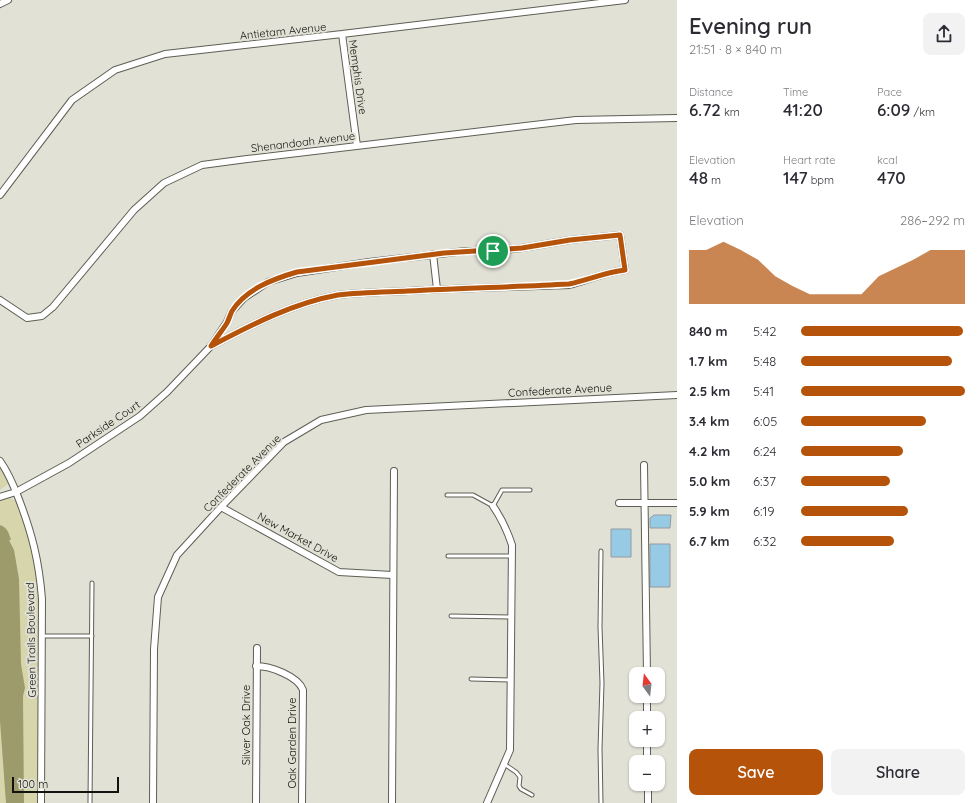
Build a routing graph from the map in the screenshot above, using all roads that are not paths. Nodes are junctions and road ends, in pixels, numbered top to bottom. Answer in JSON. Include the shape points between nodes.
{"nodes":[{"id":1,"x":8,"y":0,"type":"edge"},
{"id":2,"x":625,"y":0,"type":"edge"},
{"id":3,"x":0,"y":4,"type":"edge"},
{"id":4,"x":342,"y":34,"type":"junction"},
{"id":5,"x":677,"y":118,"type":"edge"},
{"id":6,"x":357,"y":146,"type":"junction"},
{"id":7,"x":0,"y":195,"type":"edge"},
{"id":8,"x":433,"y":254,"type":"junction"},
{"id":9,"x":437,"y":289,"type":"junction"},
{"id":10,"x":0,"y":300,"type":"edge"},
{"id":11,"x":211,"y":346,"type":"junction"},
{"id":12,"x":677,"y":395,"type":"edge"},
{"id":13,"x":0,"y":461,"type":"edge"},
{"id":14,"x":644,"y":465,"type":"dead end"},
{"id":15,"x":394,"y":471,"type":"dead end"},
{"id":16,"x":530,"y":490,"type":"dead end"},
{"id":17,"x":16,"y":492,"type":"junction"},
{"id":18,"x":447,"y":495,"type":"dead end"},
{"id":19,"x":0,"y":497,"type":"edge"},
{"id":20,"x":619,"y":503,"type":"dead end"},
{"id":21,"x":645,"y":503,"type":"junction"},
{"id":22,"x":677,"y":503,"type":"edge"},
{"id":23,"x":493,"y":506,"type":"junction"},
{"id":24,"x":221,"y":507,"type":"junction"},
{"id":25,"x":601,"y":551,"type":"dead end"},
{"id":26,"x":448,"y":556,"type":"dead end"},
{"id":27,"x":512,"y":556,"type":"junction"},
{"id":28,"x":392,"y":575,"type":"junction"},
{"id":29,"x":92,"y":582,"type":"dead end"},
{"id":30,"x":451,"y":616,"type":"dead end"},
{"id":31,"x":512,"y":617,"type":"junction"},
{"id":32,"x":42,"y":636,"type":"junction"},
{"id":33,"x":92,"y":636,"type":"junction"},
{"id":34,"x":256,"y":648,"type":"dead end"},
{"id":35,"x":256,"y":666,"type":"junction"},
{"id":36,"x":646,"y":667,"type":"edge"},
{"id":37,"x":471,"y":679,"type":"dead end"},
{"id":38,"x":511,"y":680,"type":"junction"},
{"id":39,"x":504,"y":764,"type":"junction"},
{"id":40,"x":648,"y":791,"type":"edge"},
{"id":41,"x":532,"y":795,"type":"dead end"},
{"id":42,"x":41,"y":803,"type":"edge"},
{"id":43,"x":90,"y":803,"type":"edge"},
{"id":44,"x":153,"y":803,"type":"edge"},
{"id":45,"x":256,"y":803,"type":"edge"},
{"id":46,"x":302,"y":803,"type":"edge"},
{"id":47,"x":392,"y":803,"type":"edge"},
{"id":48,"x":487,"y":803,"type":"edge"},
{"id":49,"x":601,"y":803,"type":"edge"},
{"id":50,"x":648,"y":803,"type":"edge"}],
"edges":[{"from":1,"to":3,"type":"street"},
{"from":2,"to":4,"type":"street","name":"Antietam Avenue"},
{"from":4,"to":6,"type":"street","name":"Memphis Drive"},
{"from":4,"to":7,"type":"street","name":"Antietam Avenue","via":[[165,54],[115,70],[72,100]]},
{"from":5,"to":6,"type":"street","name":"Shenandoah Avenue","via":[[576,120]]},
{"from":6,"to":10,"type":"street","name":"Shenandoah Avenue","via":[[202,165],[164,183],[134,210],[53,307],[42,316],[27,318]]},
{"from":8,"to":9,"type":"street"},
{"from":8,"to":9,"type":"street","name":"Parkside Court","via":[[514,249],[620,235],[625,270],[569,284]]},
{"from":8,"to":11,"type":"street","name":"Parkside Court","via":[[297,272],[268,282],[244,298],[232,311]]},
{"from":9,"to":11,"type":"street","name":"Parkside Court","via":[[352,294],[322,299],[303,304],[245,328]]},
{"from":11,"to":17,"type":"street","name":"Parkside Court","via":[[140,416],[69,463]]},
{"from":12,"to":24,"type":"street","name":"Confederate Avenue","via":[[366,410],[321,420],[284,442]]},
{"from":13,"to":17,"type":"street","name":"Green Trails Boulevard"},
{"from":14,"to":21,"type":"street"},
{"from":15,"to":28,"type":"street"},
{"from":16,"to":23,"type":"lane","via":[[502,490]]},
{"from":17,"to":19,"type":"street","name":"Parkside Court"},
{"from":17,"to":32,"type":"street","name":"Green Trails Boulevard","via":[[36,549],[42,599]]},
{"from":18,"to":23,"type":"lane","via":[[473,495]]},
{"from":20,"to":21,"type":"street"},
{"from":21,"to":22,"type":"street"},
{"from":21,"to":36,"type":"street"},
{"from":23,"to":27,"type":"street","via":[[506,528],[512,545]]},
{"from":24,"to":28,"type":"street","name":"New Market Drive","via":[[340,572]]},
{"from":24,"to":44,"type":"street","name":"Confederate Avenue","via":[[177,555],[158,597],[154,649]]},
{"from":25,"to":49,"type":"lane"},
{"from":26,"to":27,"type":"lane"},
{"from":27,"to":31,"type":"street"},
{"from":28,"to":47,"type":"street"},
{"from":29,"to":33,"type":"lane"},
{"from":30,"to":31,"type":"lane"},
{"from":31,"to":38,"type":"street"},
{"from":32,"to":33,"type":"lane"},
{"from":32,"to":42,"type":"street","name":"Green Trails Boulevard"},
{"from":33,"to":43,"type":"lane"},
{"from":34,"to":35,"type":"street","name":"Silver Oak Drive"},
{"from":35,"to":45,"type":"street","name":"Silver Oak Drive"},
{"from":35,"to":46,"type":"street","name":"Oak Garden Drive","via":[[272,668],[298,682],[302,690]]},
{"from":37,"to":38,"type":"lane"},
{"from":38,"to":39,"type":"street","via":[[510,750]]},
{"from":39,"to":41,"type":"lane","via":[[520,777],[521,789]]},
{"from":39,"to":48,"type":"street"},
{"from":40,"to":50,"type":"street"}]}
